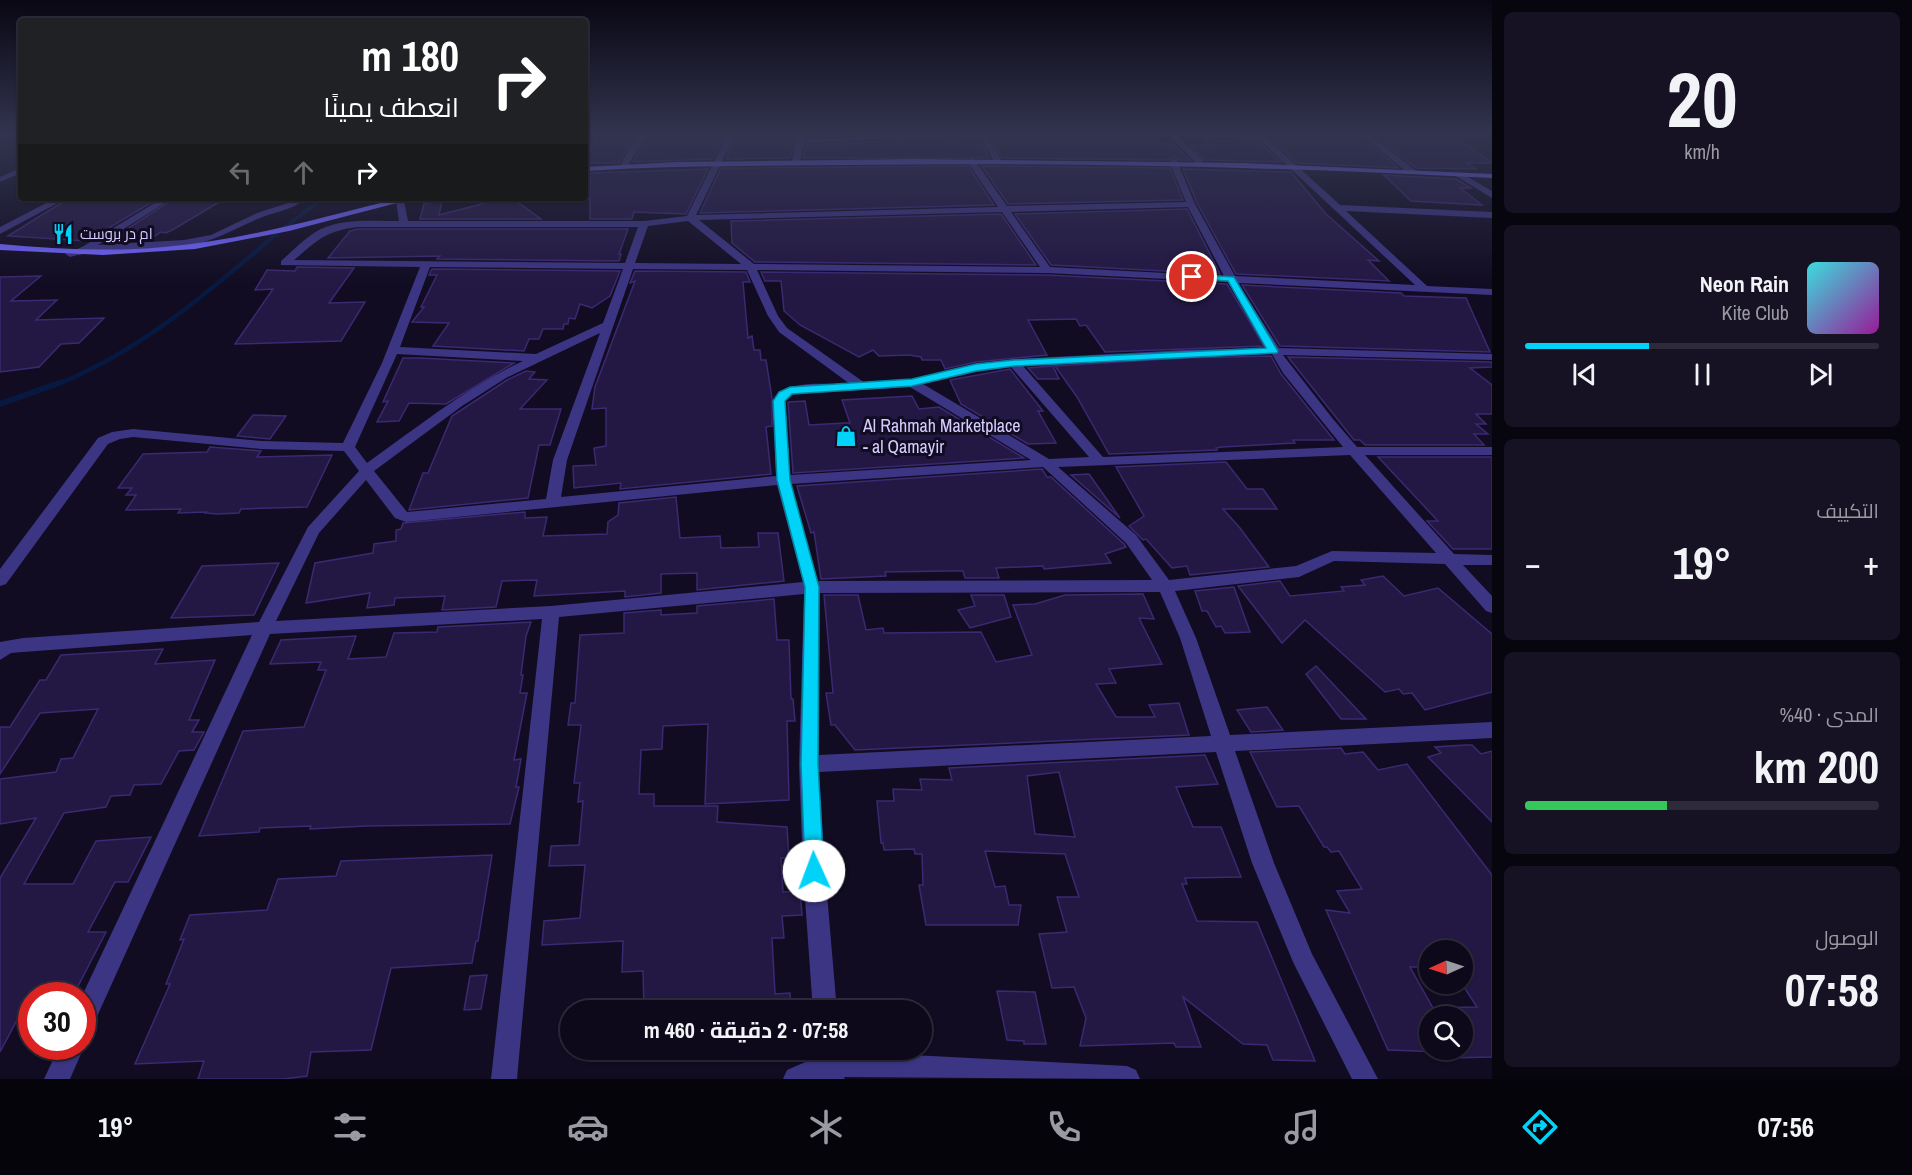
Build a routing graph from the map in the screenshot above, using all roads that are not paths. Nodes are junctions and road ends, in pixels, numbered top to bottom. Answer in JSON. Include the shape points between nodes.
{"nodes":[{"id":1,"x":707,"y":183,"type":"edge"},
{"id":2,"x":986,"y":183,"type":"edge"},
{"id":3,"x":1182,"y":183,"type":"edge"},
{"id":4,"x":1311,"y":183,"type":"edge"},
{"id":5,"x":1474,"y":183,"type":"edge"},
{"id":6,"x":1492,"y":195,"type":"edge"},
{"id":7,"x":57,"y":201,"type":"edge"},
{"id":8,"x":165,"y":201,"type":"edge"},
{"id":9,"x":297,"y":201,"type":"edge"},
{"id":10,"x":400,"y":201,"type":"joint"},
{"id":11,"x":1191,"y":204,"type":"junction"},
{"id":12,"x":1002,"y":208,"type":"junction"},
{"id":13,"x":1337,"y":208,"type":"junction"},
{"id":14,"x":1492,"y":215,"type":"edge"},
{"id":15,"x":690,"y":218,"type":"junction"},
{"id":16,"x":404,"y":223,"type":"junction"},
{"id":17,"x":644,"y":224,"type":"junction"},
{"id":18,"x":0,"y":231,"type":"edge"},
{"id":19,"x":0,"y":247,"type":"edge"},
{"id":20,"x":85,"y":249,"type":"junction"},
{"id":21,"x":70,"y":254,"type":"junction"},
{"id":22,"x":426,"y":265,"type":"junction"},
{"id":23,"x":629,"y":266,"type":"junction"},
{"id":24,"x":751,"y":267,"type":"junction"},
{"id":25,"x":1047,"y":270,"type":"junction"},
{"id":26,"x":1231,"y":279,"type":"junction"},
{"id":27,"x":1425,"y":289,"type":"junction"},
{"id":28,"x":1492,"y":292,"type":"edge"},
{"id":29,"x":608,"y":325,"type":"junction"},
{"id":30,"x":392,"y":350,"type":"junction"},
{"id":31,"x":1273,"y":351,"type":"junction"},
{"id":32,"x":1492,"y":357,"type":"edge"},
{"id":33,"x":542,"y":358,"type":"junction"},
{"id":34,"x":1014,"y":363,"type":"junction"},
{"id":35,"x":912,"y":383,"type":"junction"},
{"id":36,"x":862,"y":387,"type":"junction"},
{"id":37,"x":348,"y":447,"type":"junction"},
{"id":38,"x":1354,"y":451,"type":"junction"},
{"id":39,"x":1492,"y":451,"type":"edge"},
{"id":40,"x":1101,"y":461,"type":"junction"},
{"id":41,"x":1046,"y":463,"type":"junction"},
{"id":42,"x":367,"y":470,"type":"junction"},
{"id":43,"x":783,"y":480,"type":"junction"},
{"id":44,"x":553,"y":502,"type":"junction"},
{"id":45,"x":1449,"y":559,"type":"junction"},
{"id":46,"x":1492,"y":560,"type":"edge"},
{"id":47,"x":0,"y":580,"type":"edge"},
{"id":48,"x":1165,"y":586,"type":"junction"},
{"id":49,"x":812,"y":587,"type":"junction"},
{"id":50,"x":1492,"y":607,"type":"edge"},
{"id":51,"x":551,"y":612,"type":"junction"},
{"id":52,"x":264,"y":628,"type":"junction"},
{"id":53,"x":0,"y":653,"type":"edge"},
{"id":54,"x":1492,"y":730,"type":"edge"},
{"id":55,"x":1222,"y":743,"type":"junction"},
{"id":56,"x":809,"y":764,"type":"junction"},
{"id":57,"x":96,"y":994,"type":"edge"},
{"id":58,"x":824,"y":1000,"type":"edge"},
{"id":59,"x":66,"y":1060,"type":"edge"},
{"id":60,"x":830,"y":1064,"type":"edge"},
{"id":61,"x":57,"y":1079,"type":"edge"},
{"id":62,"x":504,"y":1079,"type":"edge"},
{"id":63,"x":796,"y":1079,"type":"edge"},
{"id":64,"x":1126,"y":1079,"type":"edge"},
{"id":65,"x":1365,"y":1079,"type":"edge"}],
"edges":[{"from":1,"to":15,"type":"street"},
{"from":2,"to":12,"type":"street"},
{"from":3,"to":11,"type":"street"},
{"from":4,"to":13,"type":"street"},
{"from":5,"to":6,"type":"street"},
{"from":7,"to":18,"type":"street"},
{"from":8,"to":20,"type":"street"},
{"from":9,"to":20,"type":"street","via":[[214,237],[184,243]]},
{"from":10,"to":16,"type":"street"},
{"from":10,"to":21,"type":"main road","via":[[166,250]]},
{"from":11,"to":12,"type":"street"},
{"from":11,"to":26,"type":"street"},
{"from":12,"to":15,"type":"street"},
{"from":12,"to":25,"type":"street"},
{"from":13,"to":14,"type":"street"},
{"from":13,"to":27,"type":"street"},
{"from":15,"to":17,"type":"street"},
{"from":15,"to":24,"type":"street"},
{"from":16,"to":17,"type":"street"},
{"from":16,"to":22,"type":"street","via":[[335,227],[322,232],[284,263]]},
{"from":17,"to":23,"type":"street"},
{"from":19,"to":21,"type":"main road"},
{"from":20,"to":21,"type":"street"},
{"from":22,"to":23,"type":"street"},
{"from":22,"to":30,"type":"street"},
{"from":23,"to":24,"type":"street"},
{"from":23,"to":29,"type":"street"},
{"from":24,"to":25,"type":"street"},
{"from":24,"to":36,"type":"street","via":[[783,330]]},
{"from":25,"to":26,"type":"street"},
{"from":26,"to":27,"type":"street"},
{"from":26,"to":31,"type":"street"},
{"from":27,"to":28,"type":"street"},
{"from":29,"to":33,"type":"street"},
{"from":29,"to":44,"type":"street","via":[[560,460]]},
{"from":30,"to":33,"type":"street"},
{"from":30,"to":37,"type":"street"},
{"from":31,"to":32,"type":"street"},
{"from":31,"to":34,"type":"street"},
{"from":31,"to":38,"type":"street","via":[[1303,393]]},
{"from":33,"to":42,"type":"street","via":[[502,375],[458,403]]},
{"from":34,"to":35,"type":"street"},
{"from":34,"to":40,"type":"street"},
{"from":35,"to":36,"type":"street"},
{"from":35,"to":41,"type":"street"},
{"from":36,"to":43,"type":"street","via":[[790,390],[783,394],[779,401]]},
{"from":37,"to":42,"type":"street"},
{"from":37,"to":47,"type":"street","via":[[117,435],[103,441]]},
{"from":38,"to":39,"type":"street"},
{"from":38,"to":40,"type":"street"},
{"from":38,"to":45,"type":"street"},
{"from":40,"to":41,"type":"street"},
{"from":41,"to":43,"type":"street"},
{"from":41,"to":48,"type":"street","via":[[1131,539]]},
{"from":42,"to":44,"type":"street","via":[[399,515],[406,517]]},
{"from":42,"to":52,"type":"street","via":[[313,531]]},
{"from":43,"to":44,"type":"street"},
{"from":43,"to":49,"type":"street"},
{"from":45,"to":46,"type":"street"},
{"from":45,"to":48,"type":"street","via":[[1332,556],[1299,571]]},
{"from":45,"to":50,"type":"street"},
{"from":48,"to":49,"type":"street"},
{"from":48,"to":55,"type":"street","via":[[1188,638]]},
{"from":49,"to":51,"type":"street"},
{"from":49,"to":56,"type":"street"},
{"from":51,"to":52,"type":"street"},
{"from":51,"to":62,"type":"street"},
{"from":52,"to":53,"type":"street","via":[[23,645],[6,647]]},
{"from":52,"to":57,"type":"street"},
{"from":54,"to":55,"type":"street"},
{"from":55,"to":56,"type":"street"},
{"from":55,"to":65,"type":"street","via":[[1263,863],[1300,951]]},
{"from":56,"to":58,"type":"street"},
{"from":59,"to":61,"type":"street"},
{"from":60,"to":63,"type":"street"},
{"from":60,"to":64,"type":"street"}]}
